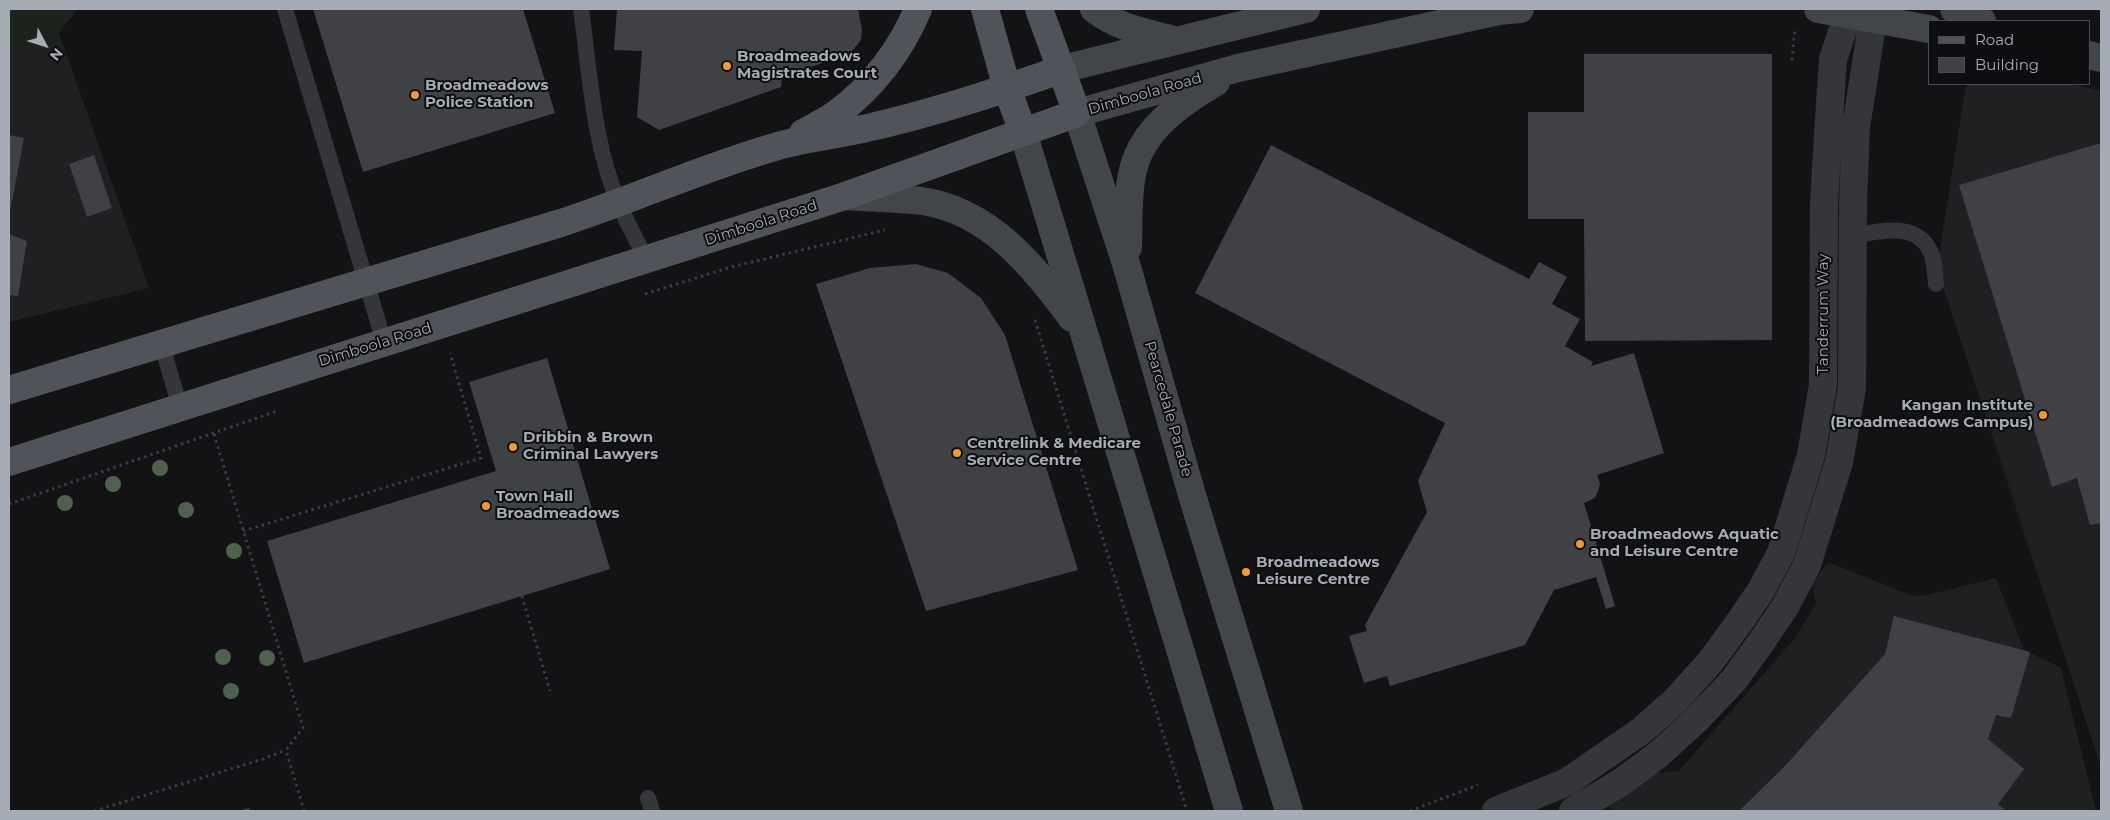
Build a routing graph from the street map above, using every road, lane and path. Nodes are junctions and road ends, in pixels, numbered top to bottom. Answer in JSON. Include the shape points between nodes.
{"nodes":[{"id":1,"x":285,"y":9,"type":"edge"},
{"id":2,"x":581,"y":9,"type":"edge"},
{"id":3,"x":918,"y":9,"type":"edge"},
{"id":4,"x":985,"y":9,"type":"edge"},
{"id":5,"x":1039,"y":9,"type":"edge"},
{"id":6,"x":1094,"y":9,"type":"edge"},
{"id":7,"x":1306,"y":9,"type":"edge"},
{"id":8,"x":1818,"y":9,"type":"edge"},
{"id":9,"x":1954,"y":9,"type":"edge"},
{"id":10,"x":1506,"y":10,"type":"edge"},
{"id":11,"x":1859,"y":13,"type":"edge"},
{"id":12,"x":1980,"y":20,"type":"edge"},
{"id":13,"x":1796,"y":26,"type":"dead end"},
{"id":14,"x":1928,"y":29,"type":"edge"},
{"id":15,"x":1176,"y":40,"type":"junction"},
{"id":16,"x":1792,"y":60,"type":"dead end"},
{"id":17,"x":1238,"y":68,"type":"junction"},
{"id":18,"x":1062,"y":69,"type":"junction"},
{"id":19,"x":1007,"y":88,"type":"junction"},
{"id":20,"x":1077,"y":112,"type":"junction"},
{"id":21,"x":1023,"y":132,"type":"junction"},
{"id":22,"x":780,"y":146,"type":"junction"},
{"id":23,"x":845,"y":196,"type":"junction"},
{"id":24,"x":618,"y":204,"type":"junction"},
{"id":25,"x":888,"y":229,"type":"dead end"},
{"id":26,"x":1852,"y":236,"type":"junction"},
{"id":27,"x":646,"y":260,"type":"junction"},
{"id":28,"x":1127,"y":267,"type":"junction"},
{"id":29,"x":366,"y":283,"type":"junction"},
{"id":30,"x":1936,"y":284,"type":"dead end"},
{"id":31,"x":637,"y":296,"type":"dead end"},
{"id":32,"x":1031,"y":314,"type":"dead end"},
{"id":33,"x":1083,"y":333,"type":"junction"},
{"id":34,"x":384,"y":342,"type":"junction"},
{"id":35,"x":162,"y":346,"type":"junction"},
{"id":36,"x":459,"y":350,"type":"dead end"},
{"id":37,"x":450,"y":352,"type":"junction"},
{"id":38,"x":440,"y":355,"type":"dead end"},
{"id":39,"x":9,"y":376,"type":"edge"},
{"id":40,"x":57,"y":377,"type":"junction"},
{"id":41,"x":9,"y":390,"type":"edge"},
{"id":42,"x":180,"y":407,"type":"junction"},
{"id":43,"x":286,"y":407,"type":"dead end"},
{"id":44,"x":214,"y":434,"type":"junction"},
{"id":45,"x":9,"y":462,"type":"edge"},
{"id":46,"x":9,"y":506,"type":"edge"},
{"id":47,"x":244,"y":531,"type":"junction"},
{"id":48,"x":522,"y":596,"type":"dead end"},
{"id":49,"x":550,"y":691,"type":"dead end"},
{"id":50,"x":286,"y":750,"type":"junction"},
{"id":51,"x":94,"y":811,"type":"edge"},
{"id":52,"x":304,"y":811,"type":"edge"},
{"id":53,"x":1187,"y":811,"type":"edge"},
{"id":54,"x":1229,"y":811,"type":"edge"},
{"id":55,"x":1289,"y":811,"type":"edge"},
{"id":56,"x":1496,"y":811,"type":"edge"},
{"id":57,"x":1573,"y":811,"type":"edge"}],
"edges":[{"from":1,"to":29,"type":"lane"},
{"from":2,"to":24,"type":"lane","via":[[598,130]]},
{"from":3,"to":22,"type":"main road","via":[[905,37],[869,85],[836,114]]},
{"from":4,"to":19,"type":"main road"},
{"from":5,"to":18,"type":"main road","name":"Pearcedale Parade"},
{"from":6,"to":15,"type":"street","via":[[1127,29]]},
{"from":7,"to":15,"type":"street"},
{"from":8,"to":11,"type":"street"},
{"from":9,"to":12,"type":"street"},
{"from":10,"to":17,"type":"street","name":"Dimboola Road"},
{"from":11,"to":14,"type":"street"},
{"from":11,"to":26,"type":"street","name":"Tanderrum Way"},
{"from":11,"to":56,"type":"street","name":"Tanderrum Way","via":[[1833,59],[1824,203],[1824,385],[1811,455],[1781,553],[1738,624],[1711,661],[1675,701],[1641,731],[1567,782]]},
{"from":13,"to":16,"type":"path"},
{"from":15,"to":18,"type":"street"},
{"from":17,"to":20,"type":"street","name":"Dimboola Road"},
{"from":17,"to":28,"type":"street","via":[[1169,114],[1142,147],[1130,186]]},
{"from":18,"to":19,"type":"main road"},
{"from":18,"to":20,"type":"main road","name":"Pearcedale Parade"},
{"from":19,"to":21,"type":"main road"},
{"from":19,"to":22,"type":"main road","via":[[945,109]]},
{"from":20,"to":21,"type":"main road","name":"Dimboola Road"},
{"from":20,"to":28,"type":"street","name":"Pearcedale Parade"},
{"from":21,"to":23,"type":"main road","name":"Dimboola Road"},
{"from":21,"to":33,"type":"street"},
{"from":22,"to":24,"type":"main road","via":[[709,168]]},
{"from":23,"to":27,"type":"main road","name":"Dimboola Road"},
{"from":23,"to":33,"type":"street","via":[[923,201],[957,212],[980,224],[1010,243]]},
{"from":24,"to":27,"type":"lane"},
{"from":24,"to":29,"type":"main road"},
{"from":25,"to":31,"type":"path","via":[[731,267]]},
{"from":26,"to":30,"type":"lane","via":[[1881,230],[1902,230],[1921,237],[1932,254]]},
{"from":26,"to":57,"type":"street","name":"Tanderrum Way","via":[[1852,388],[1839,462],[1807,565],[1785,607],[1734,680],[1659,754],[1623,781]]},
{"from":27,"to":34,"type":"main road","name":"Dimboola Road"},
{"from":28,"to":55,"type":"street","name":"Pearcedale Parade","via":[[1192,496]]},
{"from":29,"to":34,"type":"lane"},
{"from":29,"to":35,"type":"main road"},
{"from":32,"to":53,"type":"path"},
{"from":33,"to":54,"type":"street"},
{"from":34,"to":42,"type":"main road","name":"Dimboola Road"},
{"from":35,"to":40,"type":"main road"},
{"from":35,"to":42,"type":"lane"},
{"from":36,"to":37,"type":"path"},
{"from":37,"to":38,"type":"path"},
{"from":37,"to":47,"type":"path","via":[[481,458]]},
{"from":39,"to":40,"type":"main road"},
{"from":40,"to":41,"type":"main road"},
{"from":42,"to":45,"type":"main road","name":"Dimboola Road"},
{"from":43,"to":44,"type":"path"},
{"from":44,"to":46,"type":"path"},
{"from":44,"to":47,"type":"path"},
{"from":47,"to":50,"type":"path","via":[[303,728]]},
{"from":48,"to":49,"type":"path"},
{"from":50,"to":51,"type":"path"},
{"from":50,"to":52,"type":"path"}]}
